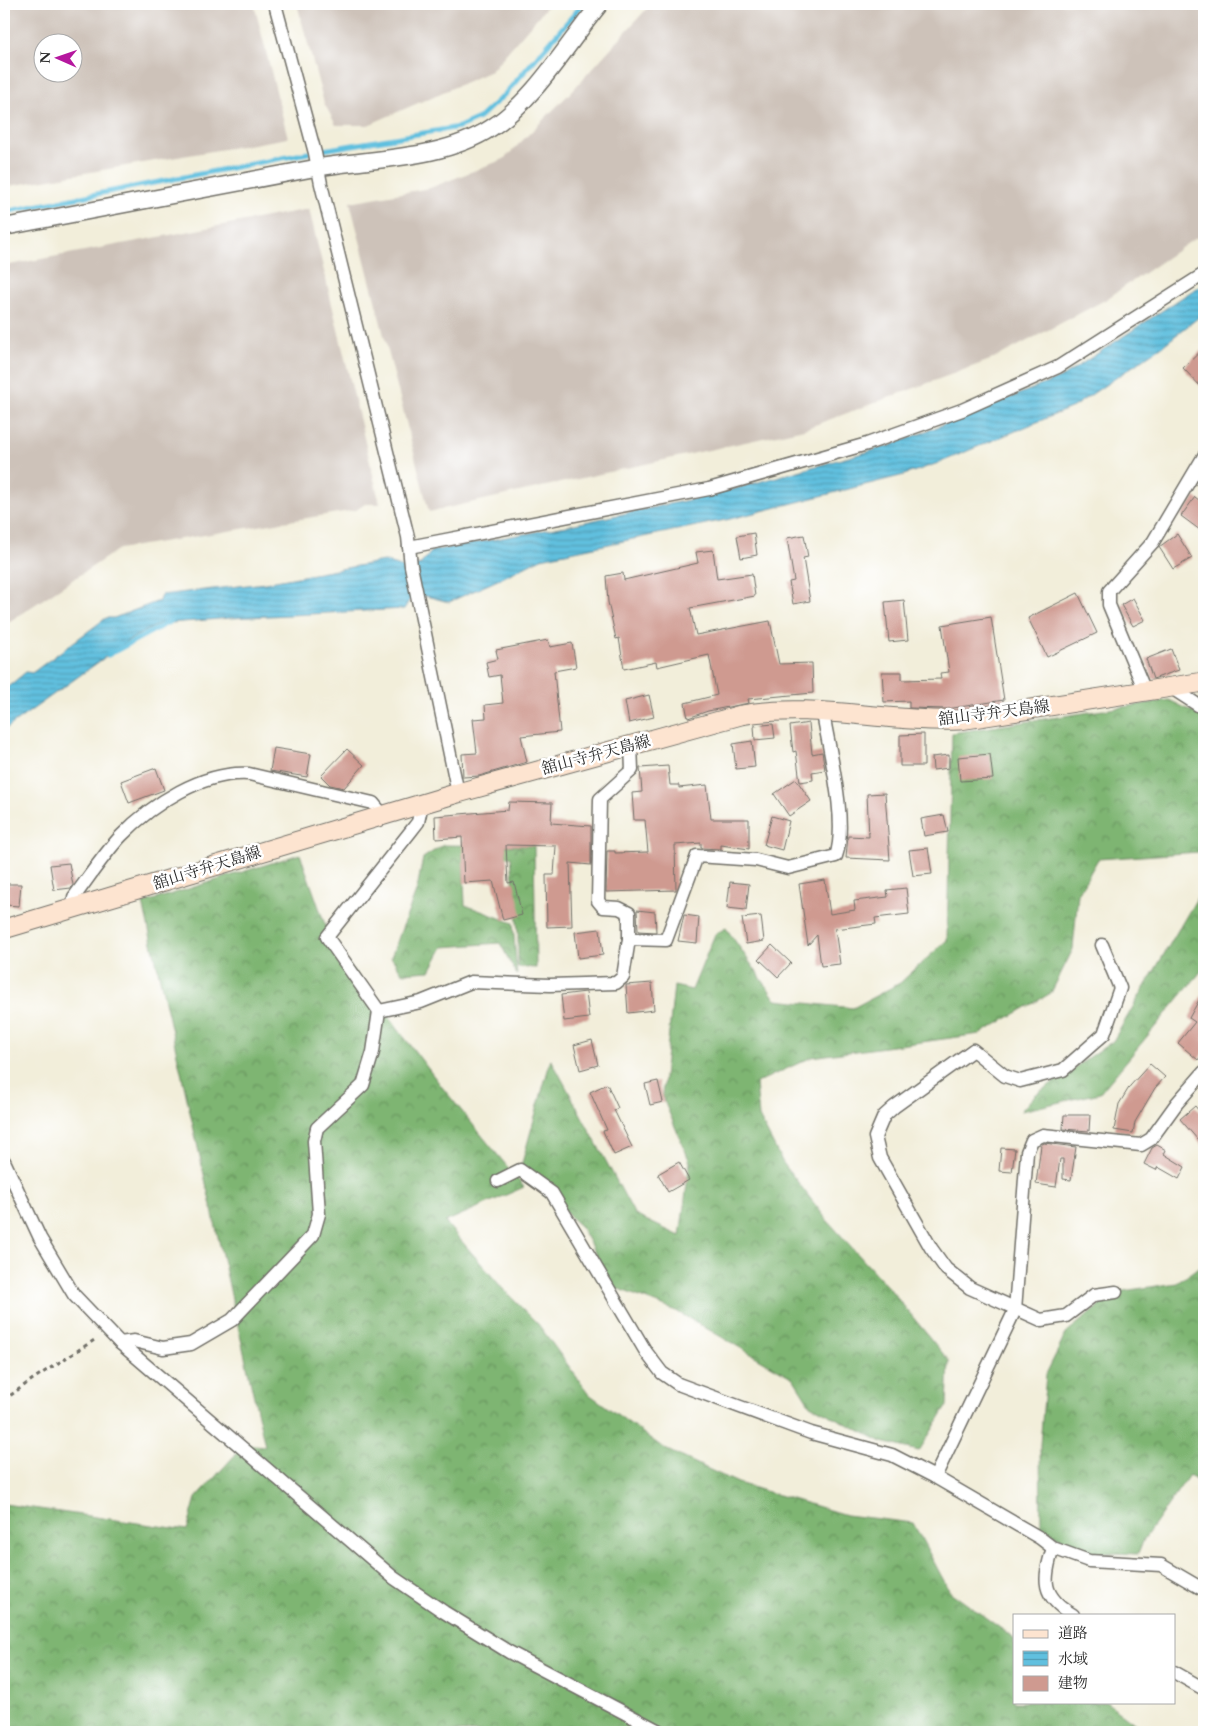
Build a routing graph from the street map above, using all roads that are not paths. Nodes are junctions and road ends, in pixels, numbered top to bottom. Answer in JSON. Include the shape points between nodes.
{"nodes":[{"id":1,"x":275,"y":4,"type":"edge"},
{"id":2,"x":600,"y":4,"type":"edge"},
{"id":3,"x":318,"y":168,"type":"junction"},
{"id":4,"x":4,"y":227,"type":"edge"},
{"id":5,"x":1204,"y":274,"type":"edge"},
{"id":6,"x":1204,"y":456,"type":"edge"},
{"id":7,"x":409,"y":546,"type":"junction"},
{"id":8,"x":1204,"y":682,"type":"edge"},
{"id":9,"x":1170,"y":688,"type":"junction"},
{"id":10,"x":1145,"y":691,"type":"junction"},
{"id":11,"x":1204,"y":709,"type":"edge"},
{"id":12,"x":823,"y":713,"type":"junction"},
{"id":13,"x":631,"y":745,"type":"junction"},
{"id":14,"x":458,"y":793,"type":"junction"},
{"id":15,"x":422,"y":804,"type":"junction"},
{"id":16,"x":383,"y":815,"type":"junction"},
{"id":17,"x":73,"y":908,"type":"junction"},
{"id":18,"x":4,"y":929,"type":"edge"},
{"id":19,"x":629,"y":939,"type":"junction"},
{"id":20,"x":1102,"y":945,"type":"dead end"},
{"id":21,"x":379,"y":1011,"type":"junction"},
{"id":22,"x":1204,"y":1072,"type":"edge"},
{"id":23,"x":4,"y":1161,"type":"edge"},
{"id":24,"x":498,"y":1181,"type":"dead end"},
{"id":25,"x":1116,"y":1292,"type":"dead end"},
{"id":26,"x":1015,"y":1310,"type":"junction"},
{"id":27,"x":120,"y":1343,"type":"junction"},
{"id":28,"x":935,"y":1477,"type":"junction"},
{"id":29,"x":1053,"y":1548,"type":"junction"},
{"id":30,"x":1204,"y":1590,"type":"edge"},
{"id":31,"x":1071,"y":1614,"type":"edge"},
{"id":32,"x":1176,"y":1673,"type":"edge"},
{"id":33,"x":1204,"y":1689,"type":"edge"},
{"id":34,"x":662,"y":1732,"type":"edge"}],
"edges":[{"from":1,"to":3,"type":"street"},
{"from":2,"to":3,"type":"street","via":[[528,95],[491,128],[445,148]]},
{"from":3,"to":4,"type":"street"},
{"from":3,"to":7,"type":"street"},
{"from":5,"to":7,"type":"street","via":[[1058,367],[962,410],[867,444],[709,489]]},
{"from":6,"to":10,"type":"street","via":[[1153,542],[1109,591],[1109,605]]},
{"from":7,"to":14,"type":"street"},
{"from":8,"to":9,"type":"main road","name":"舘山寺弁天島線"},
{"from":9,"to":10,"type":"main road","name":"舘山寺弁天島線"},
{"from":9,"to":11,"type":"street"},
{"from":10,"to":12,"type":"main road","name":"舘山寺弁天島線","via":[[960,720]]},
{"from":12,"to":13,"type":"main road","name":"舘山寺弁天島線","via":[[756,712]]},
{"from":12,"to":19,"type":"street","via":[[839,812],[840,846],[836,856],[788,868],[756,860],[696,856],[666,940]]},
{"from":13,"to":14,"type":"main road","name":"舘山寺弁天島線"},
{"from":13,"to":19,"type":"street","via":[[632,770],[600,799],[598,901],[603,907],[619,908],[629,914]]},
{"from":14,"to":15,"type":"main road","name":"舘山寺弁天島線"},
{"from":15,"to":16,"type":"main road","name":"舘山寺弁天島線"},
{"from":15,"to":21,"type":"street","via":[[418,822],[412,831],[328,936]]},
{"from":16,"to":17,"type":"main road","name":"舘山寺弁天島線"},
{"from":16,"to":17,"type":"street","via":[[373,803],[261,777],[237,773],[213,777],[157,807],[121,836],[74,897]]},
{"from":17,"to":18,"type":"main road","name":"舘山寺弁天島線"},
{"from":19,"to":21,"type":"street","via":[[623,977],[616,982],[550,985],[471,982],[421,1002]]},
{"from":20,"to":26,"type":"street","via":[[1120,988],[1104,1034],[1063,1070],[1020,1082],[1006,1076],[973,1050],[894,1107],[884,1116],[875,1137],[880,1158],[930,1248],[946,1269],[970,1288]]},
{"from":21,"to":27,"type":"street","via":[[373,1052],[363,1085],[317,1128],[314,1141],[319,1214],[313,1235],[232,1320],[191,1344],[163,1348],[134,1341]]},
{"from":22,"to":26,"type":"street","via":[[1177,1102],[1151,1139],[1141,1145],[1043,1135],[1032,1140],[1027,1152]]},
{"from":23,"to":27,"type":"street","via":[[40,1238],[74,1295]]},
{"from":24,"to":28,"type":"street","via":[[520,1170],[552,1193],[646,1352],[662,1373],[678,1384],[811,1432],[892,1455]]},
{"from":25,"to":26,"type":"street","via":[[1094,1295],[1066,1316],[1041,1320]]},
{"from":26,"to":28,"type":"street"},
{"from":27,"to":34,"type":"street","via":[[394,1578],[509,1652]]},
{"from":28,"to":29,"type":"street"},
{"from":29,"to":30,"type":"street","via":[[1089,1561],[1161,1565]]},
{"from":29,"to":31,"type":"street","via":[[1045,1574],[1049,1595]]},
{"from":32,"to":33,"type":"street"}]}
